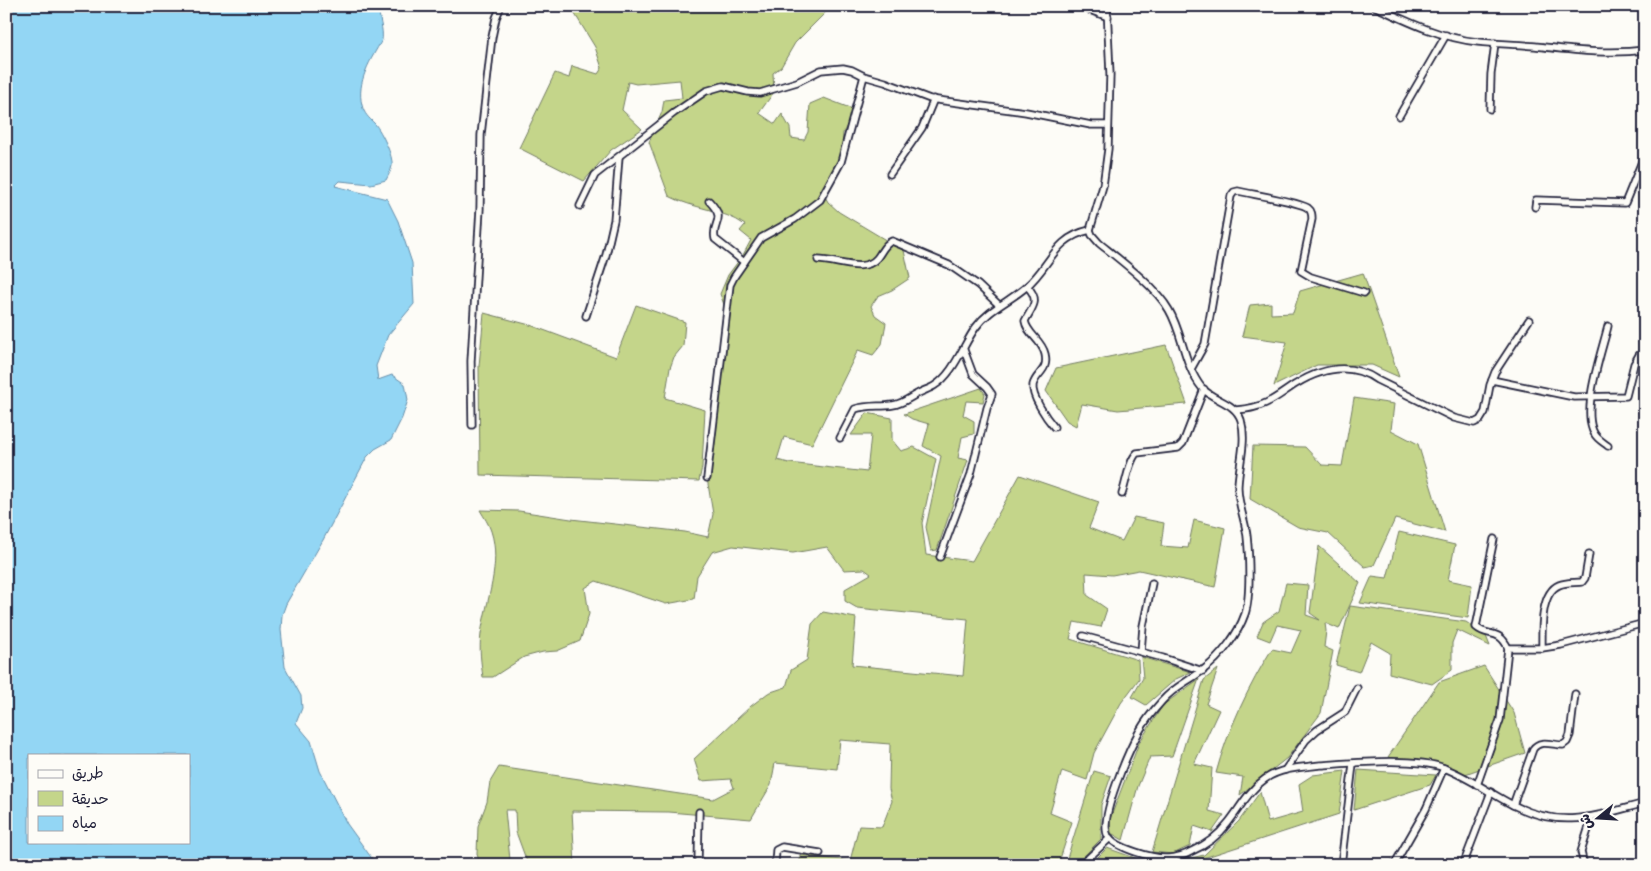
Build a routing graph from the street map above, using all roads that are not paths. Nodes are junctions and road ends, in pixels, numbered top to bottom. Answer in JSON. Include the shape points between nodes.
{"nodes":[{"id":1,"x":501,"y":6,"type":"edge"},
{"id":2,"x":1079,"y":6,"type":"edge"},
{"id":3,"x":1107,"y":6,"type":"edge"},
{"id":4,"x":1374,"y":6,"type":"edge"},
{"id":5,"x":1108,"y":18,"type":"junction"},
{"id":6,"x":1446,"y":35,"type":"junction"},
{"id":7,"x":1495,"y":43,"type":"junction"},
{"id":8,"x":1645,"y":50,"type":"edge"},
{"id":9,"x":864,"y":76,"type":"junction"},
{"id":10,"x":934,"y":99,"type":"junction"},
{"id":11,"x":1490,"y":109,"type":"dead end"},
{"id":12,"x":1399,"y":116,"type":"dead end"},
{"id":13,"x":1108,"y":124,"type":"junction"},
{"id":14,"x":1645,"y":154,"type":"edge"},
{"id":15,"x":619,"y":157,"type":"junction"},
{"id":16,"x":890,"y":174,"type":"dead end"},
{"id":17,"x":709,"y":201,"type":"dead end"},
{"id":18,"x":580,"y":206,"type":"dead end"},
{"id":19,"x":1535,"y":207,"type":"dead end"},
{"id":20,"x":1090,"y":230,"type":"junction"},
{"id":21,"x":818,"y":260,"type":"dead end"},
{"id":22,"x":744,"y":262,"type":"junction"},
{"id":23,"x":1027,"y":286,"type":"junction"},
{"id":24,"x":1364,"y":293,"type":"dead end"},
{"id":25,"x":999,"y":305,"type":"junction"},
{"id":26,"x":586,"y":316,"type":"dead end"},
{"id":27,"x":1528,"y":320,"type":"dead end"},
{"id":28,"x":1608,"y":326,"type":"dead end"},
{"id":29,"x":964,"y":350,"type":"junction"},
{"id":30,"x":1645,"y":356,"type":"edge"},
{"id":31,"x":1191,"y":369,"type":"junction"},
{"id":32,"x":1492,"y":380,"type":"junction"},
{"id":33,"x":1204,"y":389,"type":"junction"},
{"id":34,"x":1590,"y":396,"type":"junction"},
{"id":35,"x":1236,"y":410,"type":"junction"},
{"id":36,"x":472,"y":425,"type":"dead end"},
{"id":37,"x":1054,"y":427,"type":"dead end"},
{"id":38,"x":840,"y":438,"type":"dead end"},
{"id":39,"x":1608,"y":446,"type":"dead end"},
{"id":40,"x":707,"y":478,"type":"dead end"},
{"id":41,"x":1122,"y":494,"type":"dead end"},
{"id":42,"x":1494,"y":539,"type":"dead end"},
{"id":43,"x":1589,"y":554,"type":"dead end"},
{"id":44,"x":940,"y":557,"type":"dead end"},
{"id":45,"x":1152,"y":583,"type":"dead end"},
{"id":46,"x":1645,"y":622,"type":"edge"},
{"id":47,"x":1083,"y":636,"type":"dead end"},
{"id":48,"x":1508,"y":648,"type":"junction"},
{"id":49,"x":1542,"y":648,"type":"junction"},
{"id":50,"x":1141,"y":652,"type":"junction"},
{"id":51,"x":1203,"y":671,"type":"junction"},
{"id":52,"x":1357,"y":688,"type":"dead end"},
{"id":53,"x":1575,"y":694,"type":"dead end"},
{"id":54,"x":1353,"y":764,"type":"junction"},
{"id":55,"x":1444,"y":768,"type":"junction"},
{"id":56,"x":1285,"y":770,"type":"junction"},
{"id":57,"x":1477,"y":784,"type":"junction"},
{"id":58,"x":1491,"y":792,"type":"junction"},
{"id":59,"x":1645,"y":803,"type":"edge"},
{"id":60,"x":1513,"y":804,"type":"junction"},
{"id":61,"x":699,"y":812,"type":"dead end"},
{"id":62,"x":1592,"y":817,"type":"junction"},
{"id":63,"x":1110,"y":838,"type":"junction"},
{"id":64,"x":820,"y":853,"type":"dead end"},
{"id":65,"x":1151,"y":857,"type":"junction"},
{"id":66,"x":698,"y":865,"type":"edge"},
{"id":67,"x":775,"y":865,"type":"edge"},
{"id":68,"x":1081,"y":865,"type":"edge"},
{"id":69,"x":1150,"y":865,"type":"edge"},
{"id":70,"x":1341,"y":865,"type":"edge"},
{"id":71,"x":1394,"y":865,"type":"edge"},
{"id":72,"x":1463,"y":865,"type":"edge"},
{"id":73,"x":1584,"y":865,"type":"edge"}],
"edges":[{"from":1,"to":36,"type":"street","via":[[492,37],[481,135],[471,361]]},
{"from":2,"to":5,"type":"street"},
{"from":3,"to":5,"type":"street"},
{"from":4,"to":6,"type":"street","via":[[1424,29]]},
{"from":5,"to":13,"type":"street"},
{"from":6,"to":7,"type":"street"},
{"from":6,"to":12,"type":"street"},
{"from":7,"to":8,"type":"street","via":[[1596,53]]},
{"from":7,"to":11,"type":"street"},
{"from":9,"to":10,"type":"street"},
{"from":9,"to":15,"type":"street","via":[[842,68],[821,70],[797,82],[760,93],[717,87],[674,113]]},
{"from":9,"to":22,"type":"street","via":[[841,162],[820,200],[800,216],[761,238]]},
{"from":10,"to":13,"type":"street","via":[[1091,125]]},
{"from":10,"to":16,"type":"street","via":[[922,128]]},
{"from":13,"to":20,"type":"street","via":[[1103,186]]},
{"from":14,"to":19,"type":"street","via":[[1625,202],[1536,200]]},
{"from":15,"to":18,"type":"street","via":[[595,175]]},
{"from":15,"to":26,"type":"street","via":[[614,220]]},
{"from":17,"to":22,"type":"street","via":[[719,216],[714,238]]},
{"from":20,"to":23,"type":"street","via":[[1074,235],[1062,244]]},
{"from":20,"to":31,"type":"street","via":[[1099,243],[1151,288],[1169,309]]},
{"from":21,"to":25,"type":"street","via":[[862,267],[871,265],[886,244],[892,241],[949,265]]},
{"from":22,"to":40,"type":"street","via":[[730,285]]},
{"from":23,"to":25,"type":"street"},
{"from":23,"to":37,"type":"street","via":[[1035,304],[1025,321],[1026,326],[1046,355],[1045,368],[1033,384],[1034,394]]},
{"from":24,"to":31,"type":"street","via":[[1301,271],[1312,219],[1307,207],[1234,192],[1205,344]]},
{"from":25,"to":29,"type":"street","via":[[981,320]]},
{"from":27,"to":32,"type":"street"},
{"from":28,"to":34,"type":"street"},
{"from":29,"to":38,"type":"street","via":[[934,386],[892,406],[872,405],[855,409]]},
{"from":29,"to":44,"type":"street","via":[[973,374],[992,394],[971,474]]},
{"from":30,"to":34,"type":"street","via":[[1638,355],[1626,396]]},
{"from":31,"to":33,"type":"street"},
{"from":32,"to":34,"type":"street","via":[[1574,397]]},
{"from":32,"to":35,"type":"street","via":[[1485,412],[1474,423],[1454,418],[1353,369],[1310,377],[1265,403]]},
{"from":33,"to":35,"type":"street"},
{"from":33,"to":41,"type":"street","via":[[1183,443],[1178,448],[1133,456]]},
{"from":34,"to":39,"type":"street","via":[[1593,432]]},
{"from":35,"to":51,"type":"street","via":[[1242,427],[1238,486],[1247,535],[1248,604],[1234,636]]},
{"from":42,"to":48,"type":"street","via":[[1476,627],[1496,634]]},
{"from":43,"to":49,"type":"street","via":[[1582,582],[1558,585],[1546,603],[1542,616]]},
{"from":45,"to":50,"type":"street"},
{"from":46,"to":49,"type":"street"},
{"from":47,"to":50,"type":"street"},
{"from":48,"to":49,"type":"street"},
{"from":48,"to":57,"type":"street","via":[[1500,720]]},
{"from":50,"to":51,"type":"street"},
{"from":51,"to":63,"type":"street","via":[[1171,690],[1143,725],[1107,812],[1106,829]]},
{"from":52,"to":56,"type":"street","via":[[1345,712],[1306,740]]},
{"from":53,"to":60,"type":"street","via":[[1567,742],[1536,744]]},
{"from":54,"to":55,"type":"street","via":[[1410,762]]},
{"from":54,"to":56,"type":"street"},
{"from":54,"to":70,"type":"street"},
{"from":55,"to":57,"type":"street"},
{"from":55,"to":71,"type":"street","via":[[1426,810]]},
{"from":56,"to":65,"type":"street","via":[[1263,780],[1252,790],[1226,826],[1201,847],[1176,857]]},
{"from":57,"to":58,"type":"street"},
{"from":58,"to":60,"type":"street"},
{"from":58,"to":72,"type":"street"},
{"from":59,"to":62,"type":"street"},
{"from":60,"to":62,"type":"street","via":[[1552,819]]},
{"from":61,"to":66,"type":"street"},
{"from":62,"to":73,"type":"street","via":[[1581,852]]},
{"from":63,"to":65,"type":"street","via":[[1116,844]]},
{"from":63,"to":68,"type":"street"},
{"from":64,"to":67,"type":"street","via":[[782,847],[776,850]]},
{"from":65,"to":69,"type":"street"}]}
